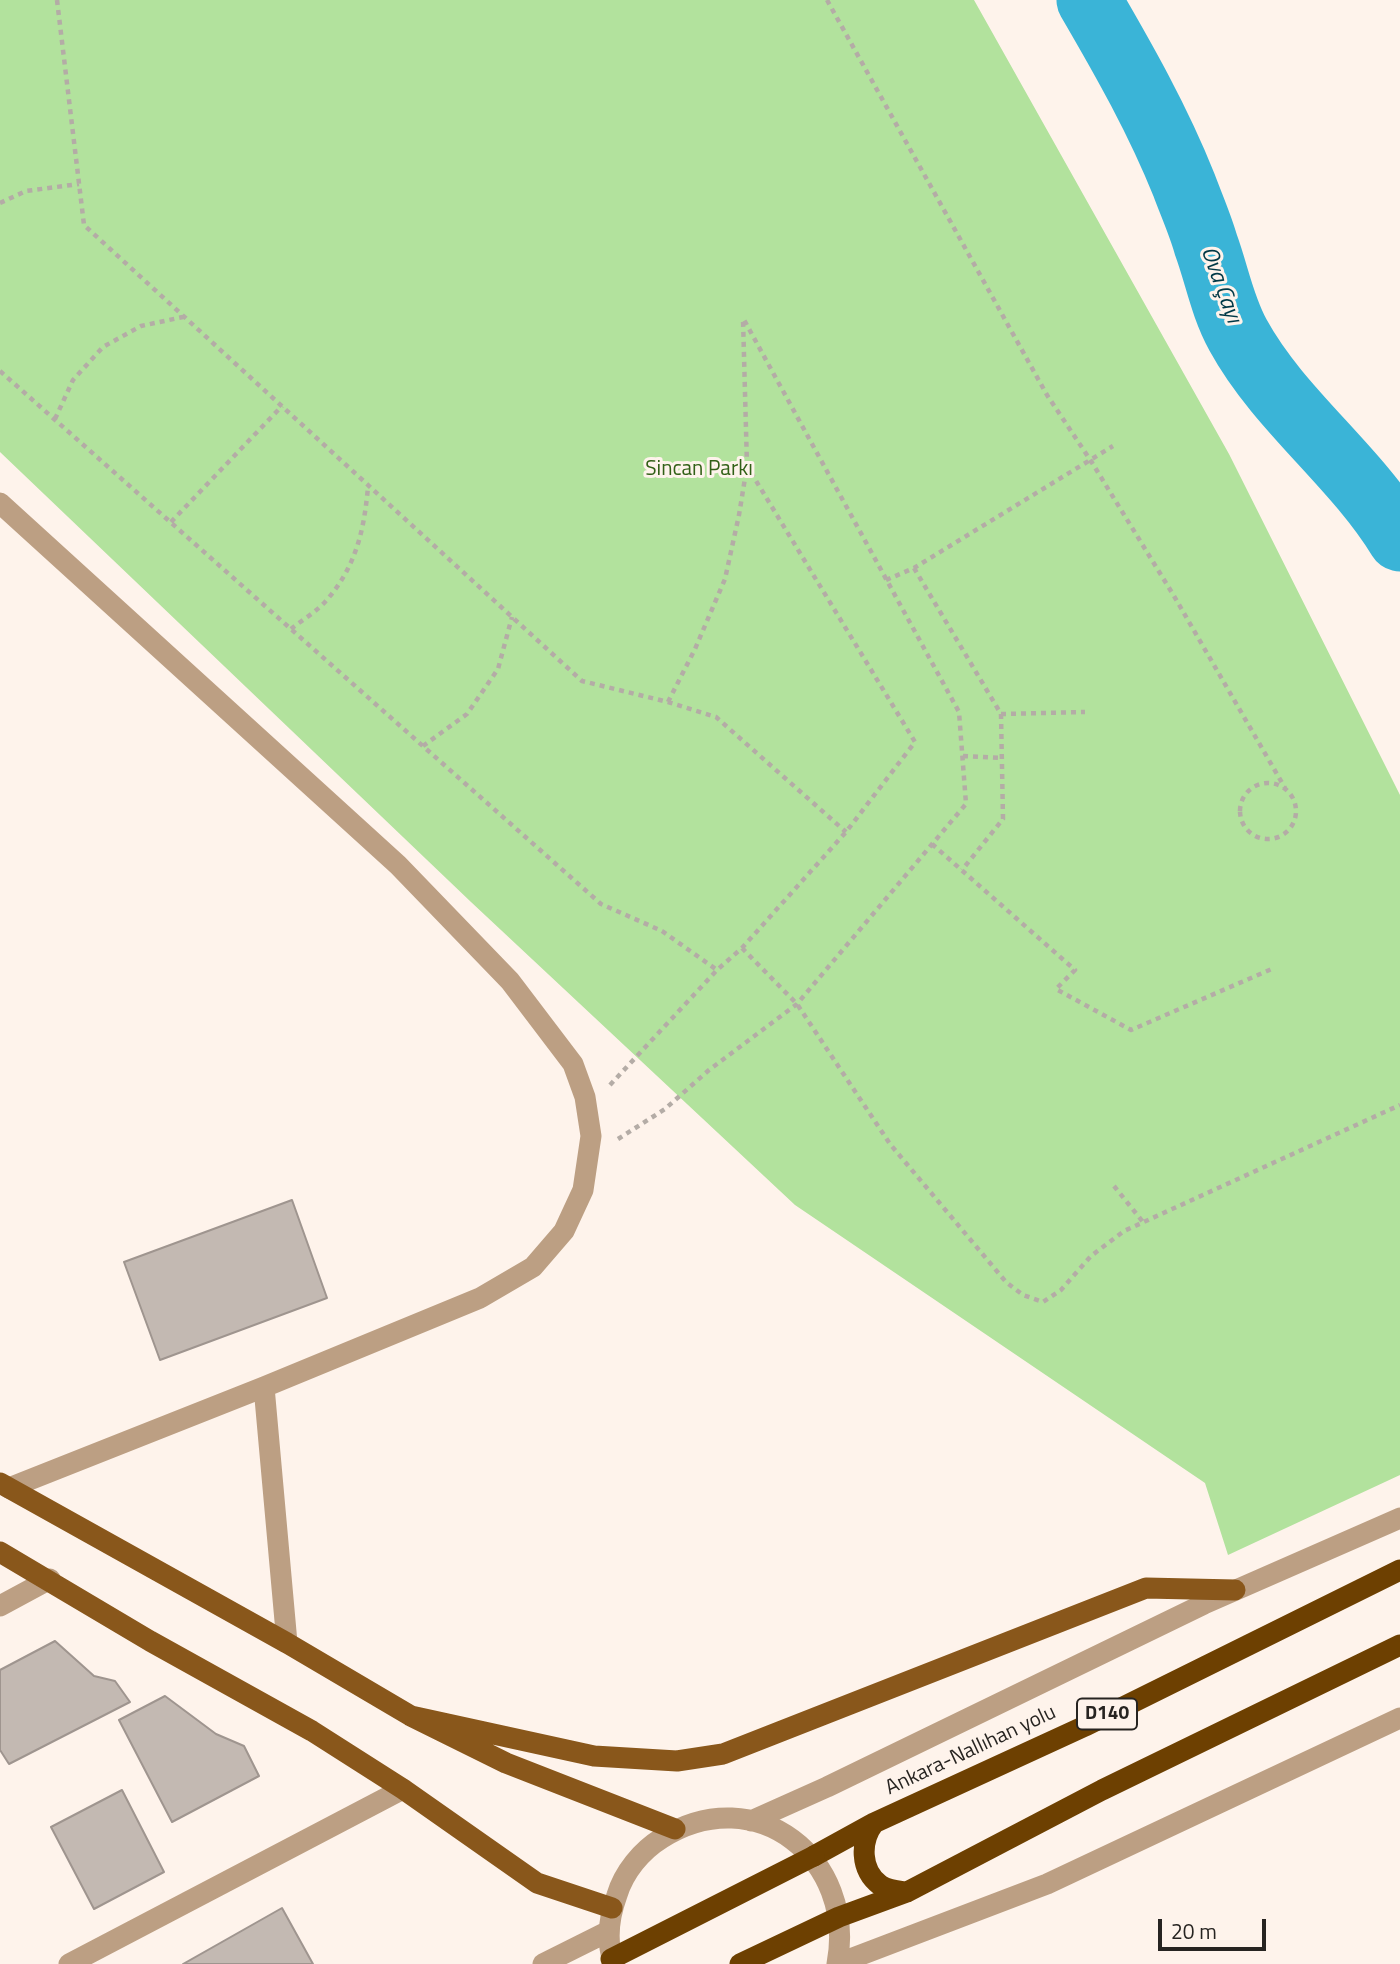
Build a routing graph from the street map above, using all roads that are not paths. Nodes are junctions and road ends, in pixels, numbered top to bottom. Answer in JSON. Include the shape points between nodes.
{"nodes":[{"id":1,"x":0,"y":503,"type":"edge"},
{"id":2,"x":264,"y":1387,"type":"junction"},
{"id":3,"x":4,"y":1485,"type":"edge"},
{"id":4,"x":1400,"y":1518,"type":"edge"},
{"id":5,"x":0,"y":1552,"type":"edge"},
{"id":6,"x":1400,"y":1570,"type":"edge"},
{"id":7,"x":50,"y":1579,"type":"junction"},
{"id":8,"x":1235,"y":1590,"type":"junction"},
{"id":9,"x":0,"y":1606,"type":"edge"},
{"id":10,"x":287,"y":1643,"type":"junction"},
{"id":11,"x":1400,"y":1645,"type":"edge"},
{"id":12,"x":411,"y":1716,"type":"junction"},
{"id":13,"x":1400,"y":1718,"type":"edge"},
{"id":14,"x":403,"y":1788,"type":"junction"},
{"id":15,"x":751,"y":1821,"type":"junction"},
{"id":16,"x":874,"y":1823,"type":"junction"},
{"id":17,"x":675,"y":1829,"type":"junction"},
{"id":18,"x":907,"y":1892,"type":"junction"},
{"id":19,"x":612,"y":1908,"type":"junction"},
{"id":20,"x":609,"y":1931,"type":"junction"},
{"id":21,"x":609,"y":1963,"type":"edge"},
{"id":22,"x":69,"y":1964,"type":"edge"},
{"id":23,"x":543,"y":1964,"type":"edge"},
{"id":24,"x":740,"y":1964,"type":"edge"},
{"id":25,"x":837,"y":1964,"type":"edge"}],
"edges":[{"from":1,"to":2,"type":"street","via":[[407,875],[510,981],[573,1064],[585,1097],[591,1136],[583,1189],[565,1231],[533,1267],[480,1298]]},
{"from":2,"to":3,"type":"street"},
{"from":2,"to":10,"type":"street"},
{"from":3,"to":10,"type":"main road"},
{"from":4,"to":8,"type":"street"},
{"from":5,"to":7,"type":"main road"},
{"from":6,"to":16,"type":"highway","name":"Ankara-Nallıhan yolu","number":"D140","via":[[1084,1726]]},
{"from":7,"to":9,"type":"street"},
{"from":7,"to":14,"type":"main road"},
{"from":8,"to":12,"type":"main road","via":[[1146,1587],[723,1754],[677,1761],[594,1756]]},
{"from":8,"to":15,"type":"street"},
{"from":10,"to":12,"type":"main road"},
{"from":11,"to":18,"type":"highway","via":[[1102,1790]]},
{"from":12,"to":17,"type":"main road","via":[[506,1763]]},
{"from":13,"to":25,"type":"street","via":[[1047,1884]]},
{"from":14,"to":19,"type":"main road","via":[[537,1883]]},
{"from":14,"to":22,"type":"street"},
{"from":15,"to":17,"type":"street","via":[[725,1818]]},
{"from":15,"to":25,"type":"street","via":[[789,1837],[818,1865],[829,1883],[840,1922]]},
{"from":16,"to":18,"type":"highway","via":[[863,1853],[870,1874],[890,1890]]},
{"from":16,"to":21,"type":"highway","name":"Ankara-Nallıhan yolu","number":"D140","bridge":true},
{"from":17,"to":19,"type":"street","via":[[635,1862]]},
{"from":18,"to":24,"type":"highway","via":[[839,1917]]},
{"from":19,"to":20,"type":"street"},
{"from":20,"to":21,"type":"street"},
{"from":20,"to":23,"type":"street"}]}
